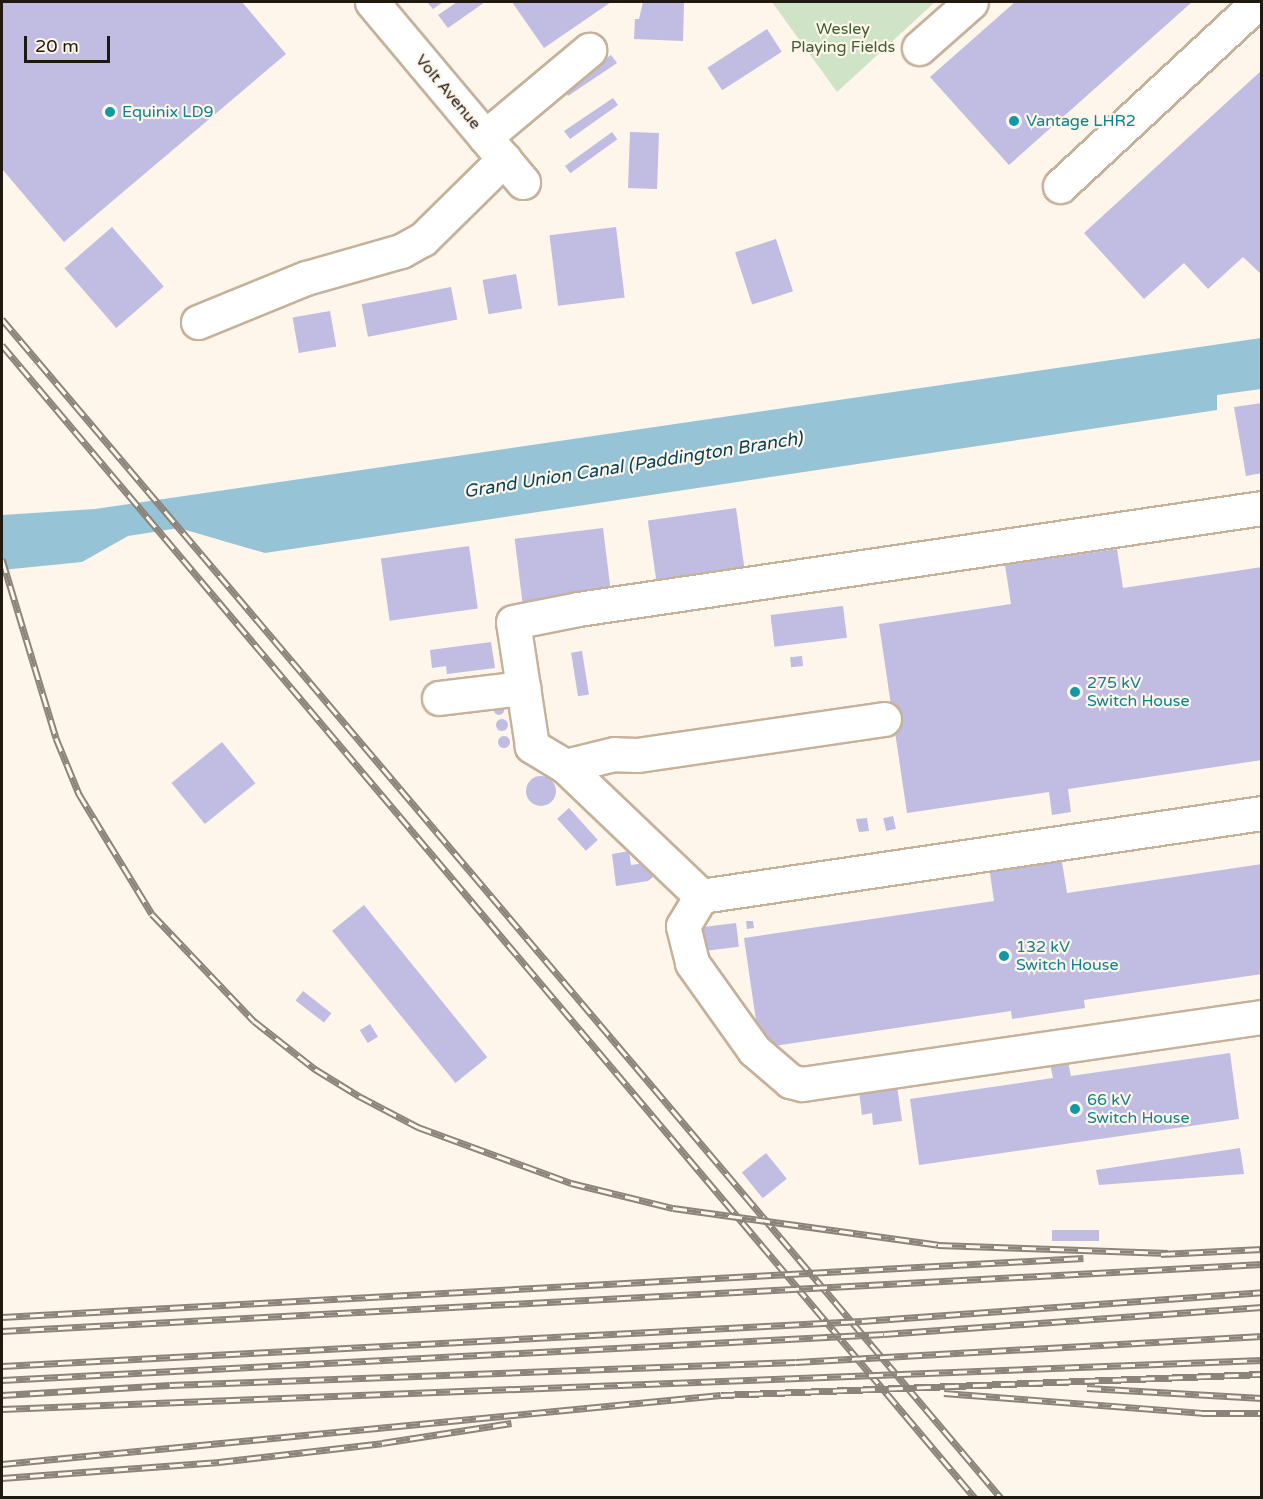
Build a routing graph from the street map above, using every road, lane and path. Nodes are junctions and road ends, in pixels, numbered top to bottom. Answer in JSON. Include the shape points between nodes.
{"nodes":[{"id":1,"x":372,"y":2,"type":"edge"},
{"id":2,"x":971,"y":2,"type":"edge"},
{"id":3,"x":1258,"y":2,"type":"edge"},
{"id":4,"x":919,"y":48,"type":"dead end"},
{"id":5,"x":589,"y":50,"type":"dead end"},
{"id":6,"x":504,"y":160,"type":"junction"},
{"id":7,"x":1060,"y":186,"type":"dead end"},
{"id":8,"x":198,"y":322,"type":"dead end"},
{"id":9,"x":1262,"y":508,"type":"edge"},
{"id":10,"x":523,"y":688,"type":"junction"},
{"id":11,"x":439,"y":698,"type":"dead end"},
{"id":12,"x":884,"y":718,"type":"dead end"},
{"id":13,"x":564,"y":766,"type":"junction"},
{"id":14,"x":1262,"y":813,"type":"edge"},
{"id":15,"x":701,"y":896,"type":"junction"},
{"id":16,"x":1262,"y":1017,"type":"edge"}],
"edges":[{"from":1,"to":6,"type":"street","name":"Volt Avenue"},
{"from":2,"to":4,"type":"street"},
{"from":3,"to":7,"type":"street"},
{"from":5,"to":6,"type":"street"},
{"from":6,"to":8,"type":"street","via":[[423,238],[402,251],[306,278]]},
{"from":9,"to":10,"type":"street","via":[[578,609],[513,622]]},
{"from":10,"to":11,"type":"street"},
{"from":10,"to":13,"type":"street","via":[[532,746]]},
{"from":12,"to":13,"type":"street","via":[[638,755],[614,754]]},
{"from":13,"to":15,"type":"street"},
{"from":14,"to":15,"type":"street"},
{"from":15,"to":16,"type":"street","via":[[683,926],[692,963],[754,1050],[790,1081],[802,1084]]}]}
